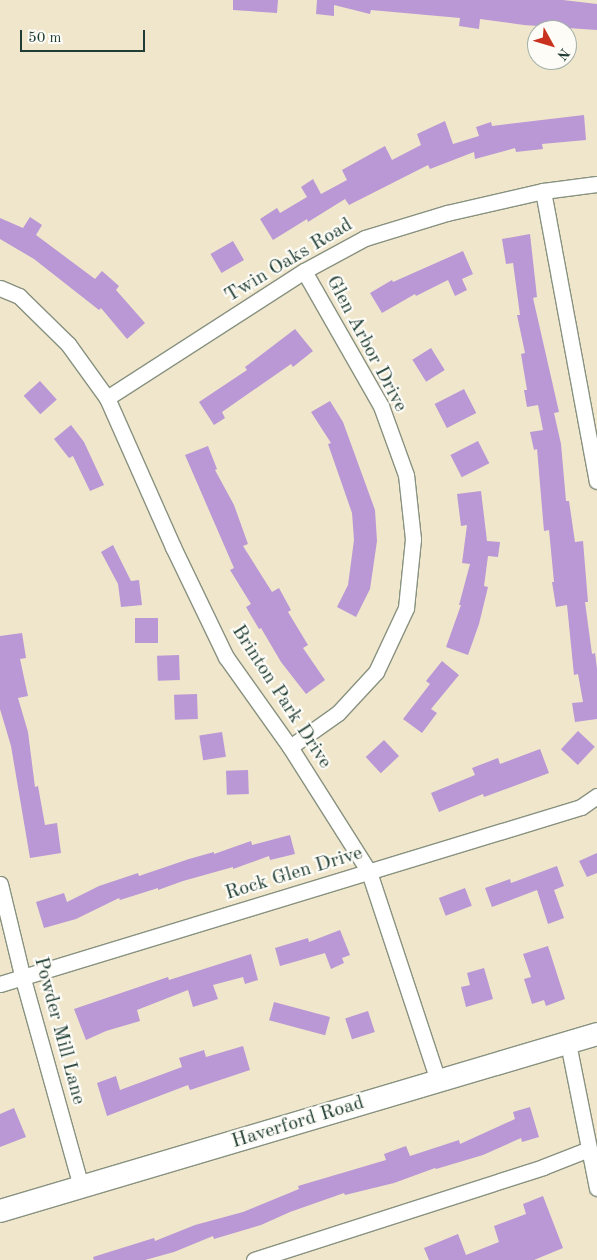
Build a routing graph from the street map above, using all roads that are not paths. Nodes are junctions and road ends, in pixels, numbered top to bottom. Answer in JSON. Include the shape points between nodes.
{"nodes":[{"id":1,"x":597,"y":184,"type":"edge"},
{"id":2,"x":543,"y":191,"type":"junction"},
{"id":3,"x":304,"y":271,"type":"junction"},
{"id":4,"x":0,"y":288,"type":"edge"},
{"id":5,"x":108,"y":398,"type":"junction"},
{"id":6,"x":597,"y":481,"type":"edge"},
{"id":7,"x":290,"y":747,"type":"junction"},
{"id":8,"x":597,"y":796,"type":"edge"},
{"id":9,"x":369,"y":872,"type":"junction"},
{"id":10,"x":0,"y":884,"type":"edge"},
{"id":11,"x":23,"y":979,"type":"junction"},
{"id":12,"x":0,"y":984,"type":"edge"},
{"id":13,"x":597,"y":1034,"type":"edge"},
{"id":14,"x":568,"y":1043,"type":"junction"},
{"id":15,"x":438,"y":1081,"type":"junction"},
{"id":16,"x":589,"y":1149,"type":"junction"},
{"id":17,"x":81,"y":1187,"type":"junction"},
{"id":18,"x":597,"y":1188,"type":"edge"},
{"id":19,"x":0,"y":1212,"type":"edge"},
{"id":20,"x":254,"y":1260,"type":"edge"}],
"edges":[{"from":1,"to":2,"type":"street","name":"Twin Oaks Road"},
{"from":2,"to":3,"type":"street","name":"Twin Oaks Road","via":[[447,213],[365,238]]},
{"from":2,"to":6,"type":"street"},
{"from":3,"to":5,"type":"street","name":"Twin Oaks Road"},
{"from":3,"to":7,"type":"street","name":"Glen Arbor Drive","via":[[381,406],[406,475],[413,539],[406,608],[376,672],[338,713]]},
{"from":4,"to":5,"type":"street","name":"Brinton Park Drive","via":[[19,296],[68,344]]},
{"from":5,"to":7,"type":"street","name":"Brinton Park Drive","via":[[173,547],[226,656]]},
{"from":7,"to":9,"type":"street","name":"Brinton Park Drive"},
{"from":8,"to":9,"type":"street","name":"Rock Glen Drive","via":[[580,807]]},
{"from":9,"to":11,"type":"street","name":"Rock Glen Drive"},
{"from":9,"to":15,"type":"street","name":"Brinton Park Drive"},
{"from":10,"to":11,"type":"street","name":"Powder Mill Lane"},
{"from":11,"to":12,"type":"street","name":"Rock Glen Drive"},
{"from":11,"to":17,"type":"street","name":"Powder Mill Lane"},
{"from":13,"to":14,"type":"main road","name":"Haverford Road"},
{"from":14,"to":15,"type":"main road","name":"Haverford Road"},
{"from":14,"to":16,"type":"street"},
{"from":15,"to":17,"type":"main road","name":"Haverford Road"},
{"from":16,"to":18,"type":"street"},
{"from":16,"to":20,"type":"street","via":[[543,1167]]},
{"from":17,"to":19,"type":"main road","name":"Haverford Road"}]}
